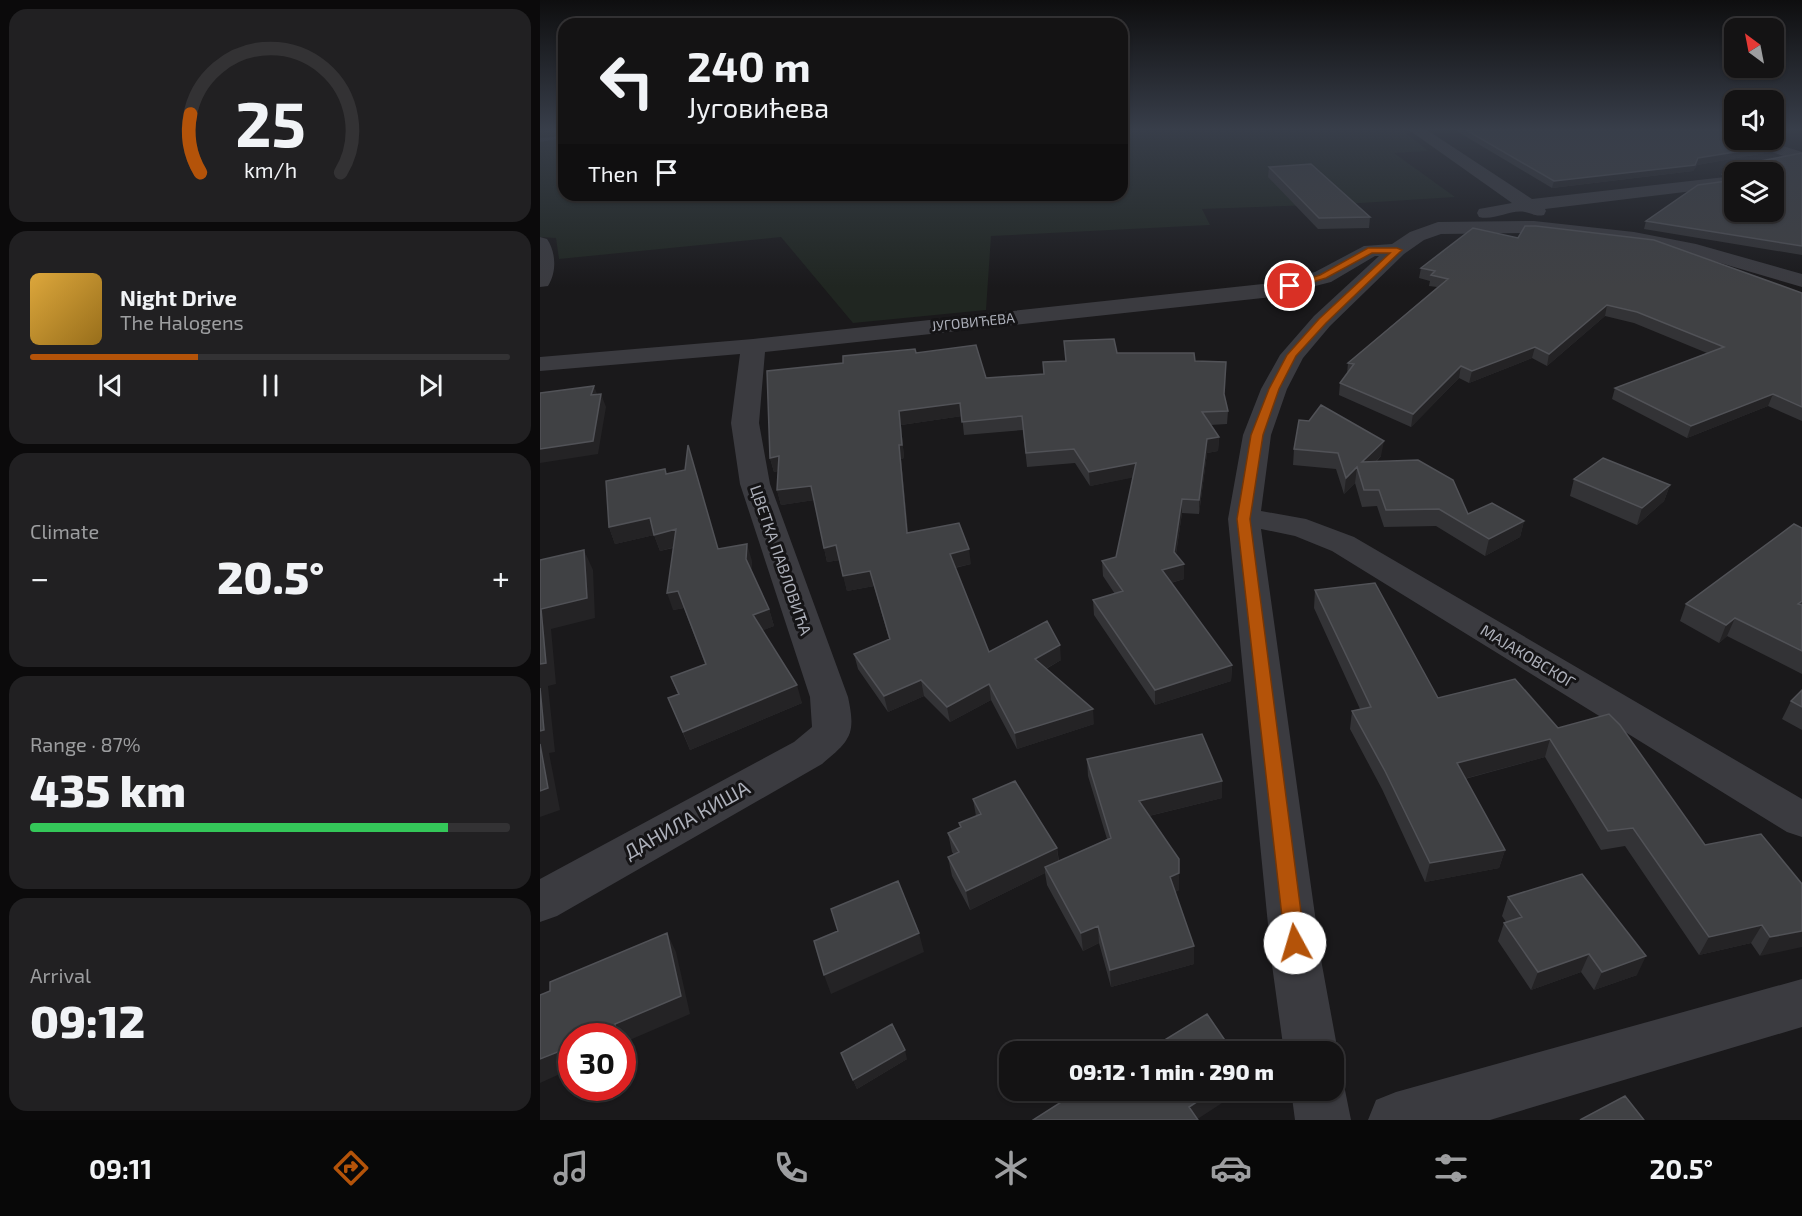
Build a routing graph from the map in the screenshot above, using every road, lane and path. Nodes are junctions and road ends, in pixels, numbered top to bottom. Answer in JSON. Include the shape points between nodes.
{"nodes":[{"id":1,"x":1492,"y":182,"type":"edge"},
{"id":2,"x":1636,"y":182,"type":"edge"},
{"id":3,"x":1724,"y":182,"type":"edge"},
{"id":4,"x":1608,"y":195,"type":"junction"},
{"id":5,"x":1525,"y":205,"type":"junction"},
{"id":6,"x":1450,"y":227,"type":"junction"},
{"id":7,"x":1565,"y":229,"type":"junction"},
{"id":8,"x":540,"y":243,"type":"edge"},
{"id":9,"x":1397,"y":250,"type":"junction"},
{"id":10,"x":540,"y":280,"type":"edge"},
{"id":11,"x":1802,"y":281,"type":"edge"},
{"id":12,"x":753,"y":346,"type":"junction"},
{"id":13,"x":540,"y":364,"type":"edge"},
{"id":14,"x":1244,"y":519,"type":"junction"},
{"id":15,"x":831,"y":734,"type":"joint"},
{"id":16,"x":1802,"y":820,"type":"edge"},
{"id":17,"x":540,"y":902,"type":"edge"},
{"id":18,"x":1802,"y":1003,"type":"edge"},
{"id":19,"x":1309,"y":1041,"type":"edge"},
{"id":20,"x":1320,"y":1101,"type":"edge"},
{"id":21,"x":1323,"y":1120,"type":"edge"},
{"id":22,"x":1396,"y":1120,"type":"edge"}],
"edges":[{"from":1,"to":5,"type":"street"},
{"from":2,"to":4,"type":"street","via":[[1614,188]]},
{"from":3,"to":4,"type":"street"},
{"from":4,"to":5,"type":"street"},
{"from":5,"to":6,"type":"street","via":[[1460,218]]},
{"from":5,"to":7,"type":"street"},
{"from":6,"to":7,"type":"street"},
{"from":6,"to":9,"type":"street","via":[[1427,231]]},
{"from":7,"to":11,"type":"street","via":[[1696,250]]},
{"from":8,"to":10,"type":"street","via":[[545,256]]},
{"from":9,"to":12,"type":"street","name":"ЈУГОВИЋЕВА","via":[[1371,250],[1323,276],[1272,290]]},
{"from":9,"to":14,"type":"street","via":[[1292,355],[1257,435]]},
{"from":12,"to":13,"type":"street","name":"ЈУГОВИЋЕВА"},
{"from":12,"to":15,"type":"street","name":"ЦВЕТКА ПАВЛОВИЋА","via":[[745,423],[754,484],[829,697]]},
{"from":14,"to":16,"type":"street","name":"МАЈАКОВСКОГ","via":[[1274,520],[1307,528],[1343,544]]},
{"from":14,"to":19,"type":"street"},
{"from":15,"to":17,"type":"street","name":"ДАНИЛА КИША","via":[[808,753]]},
{"from":18,"to":22,"type":"street"},
{"from":20,"to":21,"type":"street"}]}
